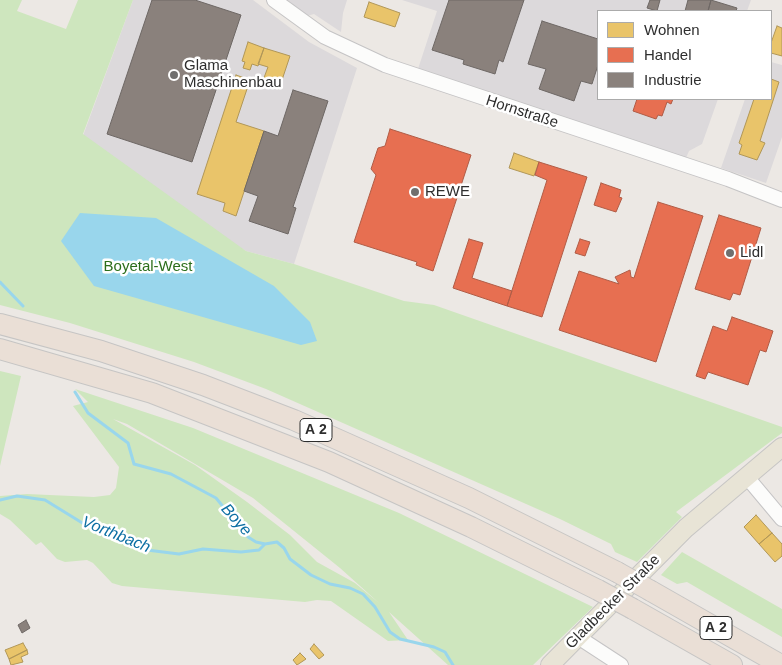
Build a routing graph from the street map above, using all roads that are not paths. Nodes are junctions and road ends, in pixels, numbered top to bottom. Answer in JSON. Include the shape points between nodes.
{"nodes":[{"id":1,"x":274,"y":0,"type":"edge"},
{"id":2,"x":782,"y":200,"type":"edge"},
{"id":3,"x":0,"y":324,"type":"edge"},
{"id":4,"x":0,"y":349,"type":"edge"},
{"id":5,"x":782,"y":447,"type":"edge"},
{"id":6,"x":746,"y":476,"type":"junction"},
{"id":7,"x":782,"y":519,"type":"edge"},
{"id":8,"x":578,"y":637,"type":"junction"},
{"id":9,"x":550,"y":665,"type":"edge"},
{"id":10,"x":621,"y":665,"type":"edge"},
{"id":11,"x":732,"y":665,"type":"edge"},
{"id":12,"x":781,"y":665,"type":"edge"}],
"edges":[{"from":1,"to":2,"type":"street","name":"Hornstraße","via":[[325,37],[385,66],[728,179]]},
{"from":3,"to":12,"type":"highway","number":"A 2","bridge":true,"via":[[166,372],[294,420],[469,498],[617,572]]},
{"from":4,"to":11,"type":"highway","number":"A 2","bridge":true,"via":[[152,393],[402,494],[598,590]]},
{"from":5,"to":6,"type":"main road","name":"Gladbecker Straße"},
{"from":6,"to":7,"type":"street"},
{"from":6,"to":8,"type":"main road","name":"Gladbecker Straße","via":[[675,540]]},
{"from":8,"to":9,"type":"main road","name":"Gladbecker Straße"},
{"from":8,"to":10,"type":"street"}]}
